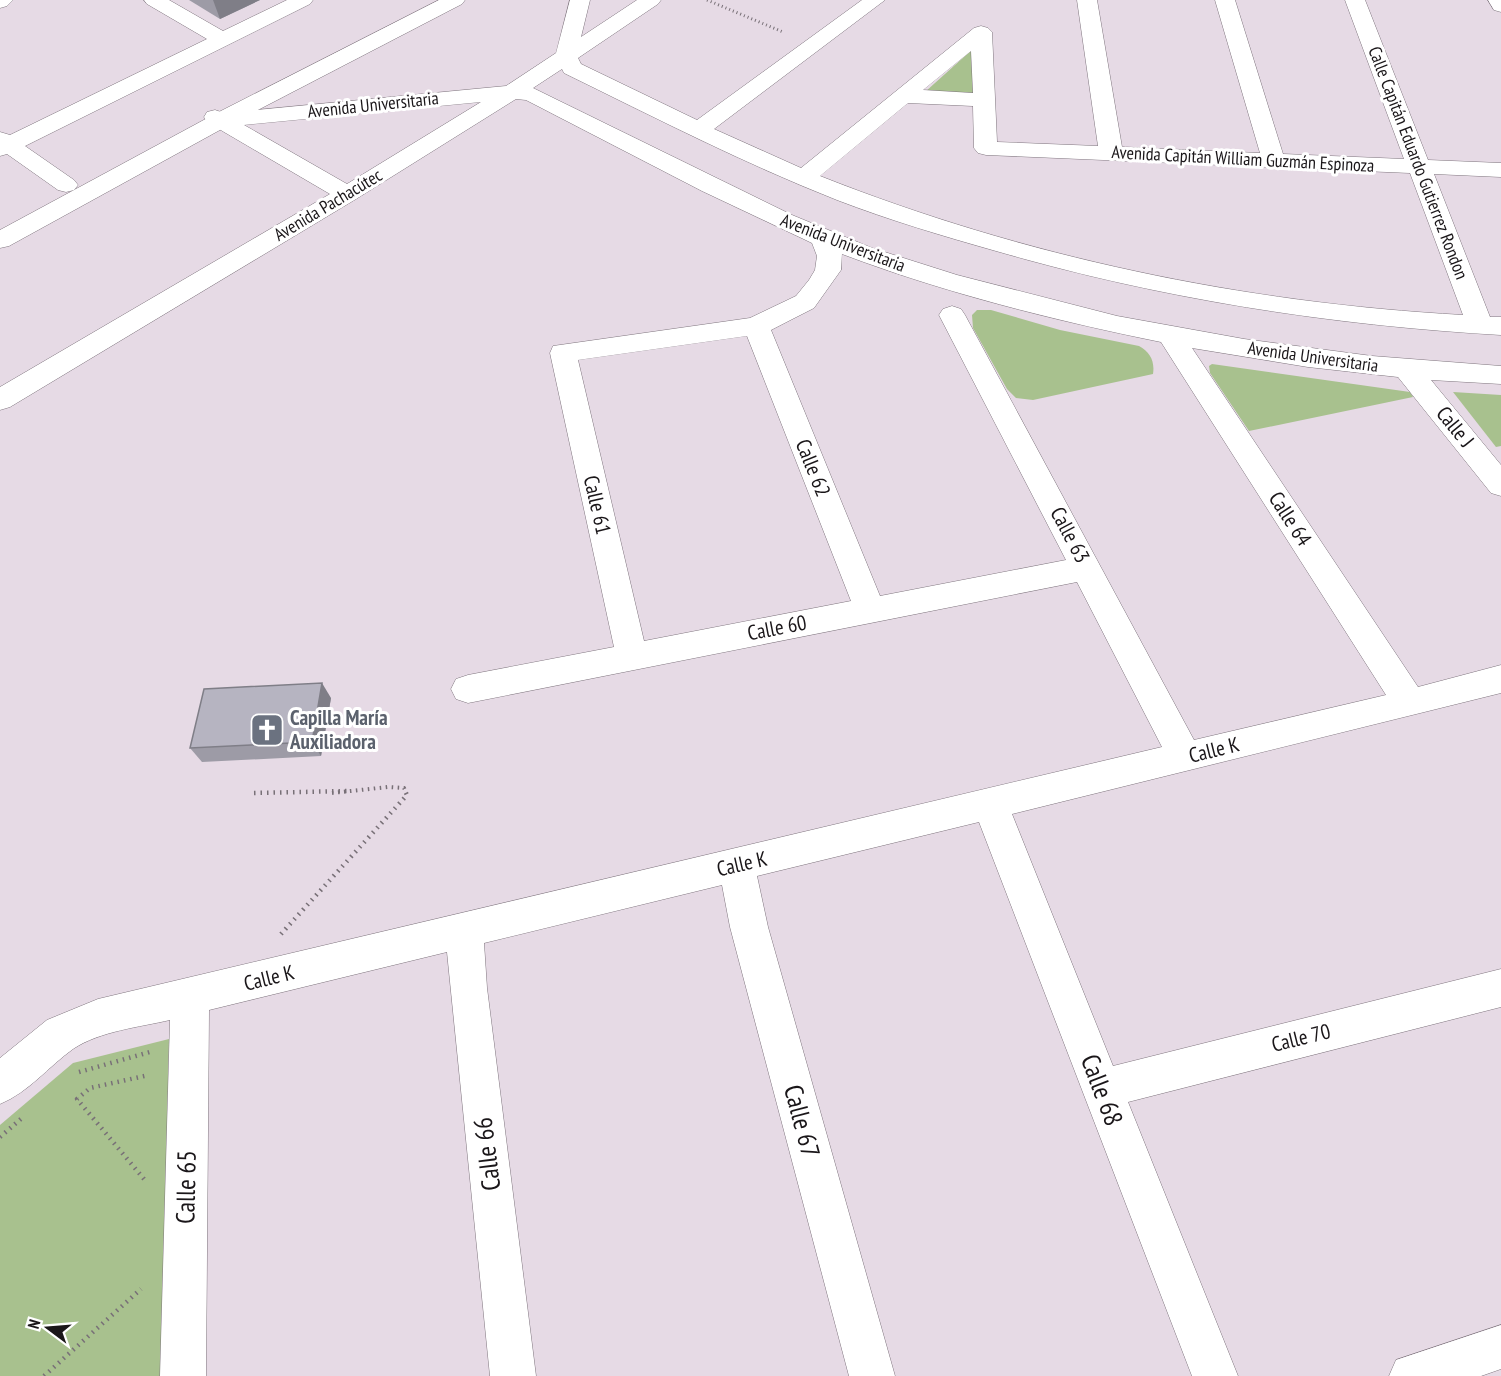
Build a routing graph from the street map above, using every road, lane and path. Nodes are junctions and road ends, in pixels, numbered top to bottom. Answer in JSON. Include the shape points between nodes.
{"nodes":[{"id":1,"x":154,"y":0,"type":"edge"},
{"id":2,"x":303,"y":0,"type":"edge"},
{"id":3,"x":419,"y":0,"type":"edge"},
{"id":4,"x":455,"y":0,"type":"edge"},
{"id":5,"x":580,"y":0,"type":"edge"},
{"id":6,"x":651,"y":0,"type":"edge"},
{"id":7,"x":707,"y":0,"type":"edge"},
{"id":8,"x":875,"y":0,"type":"edge"},
{"id":9,"x":1087,"y":0,"type":"edge"},
{"id":10,"x":1225,"y":0,"type":"edge"},
{"id":11,"x":1355,"y":0,"type":"edge"},
{"id":12,"x":1498,"y":0,"type":"edge"},
{"id":13,"x":1501,"y":6,"type":"edge"},
{"id":14,"x":222,"y":39,"type":"junction"},
{"id":15,"x":814,"y":45,"type":"junction"},
{"id":16,"x":566,"y":55,"type":"junction"},
{"id":17,"x":512,"y":92,"type":"junction"},
{"id":18,"x":902,"y":96,"type":"junction"},
{"id":19,"x":984,"y":100,"type":"junction"},
{"id":20,"x":214,"y":116,"type":"junction"},
{"id":21,"x":699,"y":129,"type":"junction"},
{"id":22,"x":3,"y":144,"type":"edge"},
{"id":23,"x":1111,"y":153,"type":"junction"},
{"id":24,"x":1274,"y":160,"type":"junction"},
{"id":25,"x":1420,"y":167,"type":"junction"},
{"id":26,"x":1501,"y":170,"type":"edge"},
{"id":27,"x":804,"y":177,"type":"junction"},
{"id":28,"x":66,"y":185,"type":"junction"},
{"id":29,"x":346,"y":194,"type":"junction"},
{"id":30,"x":0,"y":219,"type":"edge"},
{"id":31,"x":823,"y":238,"type":"junction"},
{"id":32,"x":0,"y":240,"type":"edge"},
{"id":33,"x":952,"y":315,"type":"dead end"},
{"id":34,"x":756,"y":326,"type":"junction"},
{"id":35,"x":1491,"y":326,"type":"edge"},
{"id":36,"x":1170,"y":336,"type":"junction"},
{"id":37,"x":1408,"y":370,"type":"junction"},
{"id":38,"x":1501,"y":375,"type":"edge"},
{"id":39,"x":0,"y":400,"type":"edge"},
{"id":40,"x":1501,"y":485,"type":"edge"},
{"id":41,"x":1087,"y":568,"type":"junction"},
{"id":42,"x":870,"y":610,"type":"junction"},
{"id":43,"x":632,"y":657,"type":"junction"},
{"id":44,"x":1501,"y":679,"type":"edge"},
{"id":45,"x":468,"y":689,"type":"dead end"},
{"id":46,"x":1410,"y":703,"type":"junction"},
{"id":47,"x":1185,"y":757,"type":"junction"},
{"id":48,"x":254,"y":793,"type":"dead end"},
{"id":49,"x":990,"y":804,"type":"junction"},
{"id":50,"x":737,"y":866,"type":"junction"},
{"id":51,"x":464,"y":931,"type":"junction"},
{"id":52,"x":269,"y":979,"type":"junction"},
{"id":53,"x":1501,"y":988,"type":"edge"},
{"id":54,"x":190,"y":998,"type":"junction"},
{"id":55,"x":161,"y":1049,"type":"dead end"},
{"id":56,"x":5,"y":1069,"type":"edge"},
{"id":57,"x":73,"y":1074,"type":"dead end"},
{"id":58,"x":151,"y":1074,"type":"dead end"},
{"id":59,"x":1101,"y":1089,"type":"junction"},
{"id":60,"x":24,"y":1116,"type":"dead end"},
{"id":61,"x":0,"y":1137,"type":"edge"},
{"id":62,"x":152,"y":1188,"type":"dead end"},
{"id":63,"x":148,"y":1282,"type":"dead end"},
{"id":64,"x":1501,"y":1347,"type":"edge"},
{"id":65,"x":44,"y":1376,"type":"edge"},
{"id":66,"x":183,"y":1376,"type":"edge"},
{"id":67,"x":513,"y":1376,"type":"edge"},
{"id":68,"x":872,"y":1376,"type":"edge"},
{"id":69,"x":1215,"y":1376,"type":"edge"},
{"id":70,"x":1412,"y":1376,"type":"edge"}],
"edges":[{"from":1,"to":14,"type":"street"},
{"from":2,"to":14,"type":"street"},
{"from":3,"to":20,"type":"street"},
{"from":4,"to":20,"type":"street"},
{"from":5,"to":16,"type":"street"},
{"from":6,"to":16,"type":"street","name":"Avenida Pachacútec"},
{"from":7,"to":15,"type":"path"},
{"from":8,"to":15,"type":"street"},
{"from":9,"to":23,"type":"street"},
{"from":10,"to":24,"type":"street"},
{"from":11,"to":25,"type":"street","name":"Calle Capitán Eduardo Gutierrez Rondon"},
{"from":12,"to":13,"type":"street"},
{"from":14,"to":22,"type":"street"},
{"from":15,"to":21,"type":"street"},
{"from":16,"to":17,"type":"street","name":"Avenida Pachacútec"},
{"from":16,"to":21,"type":"street","via":[[572,68]]},
{"from":17,"to":20,"type":"street","name":"Avenida Universitaria"},
{"from":17,"to":29,"type":"street","name":"Avenida Pachacútec"},
{"from":17,"to":31,"type":"street","name":"Avenida Universitaria","via":[[531,94],[739,201]]},
{"from":18,"to":19,"type":"street"},
{"from":18,"to":19,"type":"street","via":[[981,32]]},
{"from":18,"to":27,"type":"street"},
{"from":19,"to":23,"type":"street","name":"Avenida Capitán William Guzmán Espinoza","via":[[986,148]]},
{"from":20,"to":28,"type":"street"},
{"from":20,"to":29,"type":"street"},
{"from":20,"to":32,"type":"street"},
{"from":21,"to":27,"type":"street"},
{"from":22,"to":28,"type":"street"},
{"from":23,"to":24,"type":"street","name":"Avenida Capitán William Guzmán Espinoza"},
{"from":24,"to":25,"type":"street","name":"Avenida Capitán William Guzmán Espinoza"},
{"from":25,"to":26,"type":"street","name":"Avenida Capitán William Guzmán Espinoza"},
{"from":25,"to":35,"type":"street","name":"Calle Capitán Eduardo Gutierrez Rondon"},
{"from":27,"to":35,"type":"street","via":[[887,209],[992,242],[1158,283],[1362,315]]},
{"from":28,"to":30,"type":"street"},
{"from":29,"to":39,"type":"street","name":"Avenida Pachacútec"},
{"from":31,"to":34,"type":"street","via":[[830,256],[828,270],[818,286],[805,302]]},
{"from":31,"to":36,"type":"street","name":"Avenida Universitaria","via":[[981,291]]},
{"from":33,"to":41,"type":"street","name":"Calle 63"},
{"from":34,"to":42,"type":"street","name":"Calle 62"},
{"from":34,"to":43,"type":"street","name":"Calle 61","via":[[563,353]]},
{"from":36,"to":37,"type":"street","name":"Avenida Universitaria"},
{"from":36,"to":46,"type":"street","name":"Calle 64"},
{"from":37,"to":38,"type":"street","name":"Avenida Universitaria"},
{"from":37,"to":40,"type":"street","name":"Calle J"},
{"from":41,"to":42,"type":"street","name":"Calle 60"},
{"from":41,"to":47,"type":"street","name":"Calle 63"},
{"from":42,"to":43,"type":"street","name":"Calle 60"},
{"from":43,"to":45,"type":"street","name":"Calle 60"},
{"from":44,"to":46,"type":"street","name":"Calle K"},
{"from":46,"to":47,"type":"street","name":"Calle K"},
{"from":47,"to":49,"type":"street","name":"Calle K"},
{"from":48,"to":52,"type":"path","via":[[328,793],[388,787],[404,788],[407,795],[271,945]]},
{"from":49,"to":50,"type":"street","name":"Calle K"},
{"from":49,"to":59,"type":"street","name":"Calle 68"},
{"from":50,"to":51,"type":"street","name":"Calle K"},
{"from":50,"to":68,"type":"street","name":"Calle 67","via":[[749,927]]},
{"from":51,"to":52,"type":"street","name":"Calle K"},
{"from":51,"to":67,"type":"street","name":"Calle 66"},
{"from":52,"to":54,"type":"street","name":"Calle K"},
{"from":53,"to":59,"type":"street","name":"Calle 70"},
{"from":54,"to":56,"type":"street","name":"Calle K","via":[[98,1018],[62,1034]]},
{"from":54,"to":66,"type":"street","name":"Calle 65"},
{"from":55,"to":57,"type":"path"},
{"from":58,"to":62,"type":"path","via":[[90,1088],[77,1099]]},
{"from":59,"to":69,"type":"street","name":"Calle 68"},
{"from":60,"to":61,"type":"path"},
{"from":63,"to":65,"type":"path"},
{"from":64,"to":70,"type":"street"}]}
